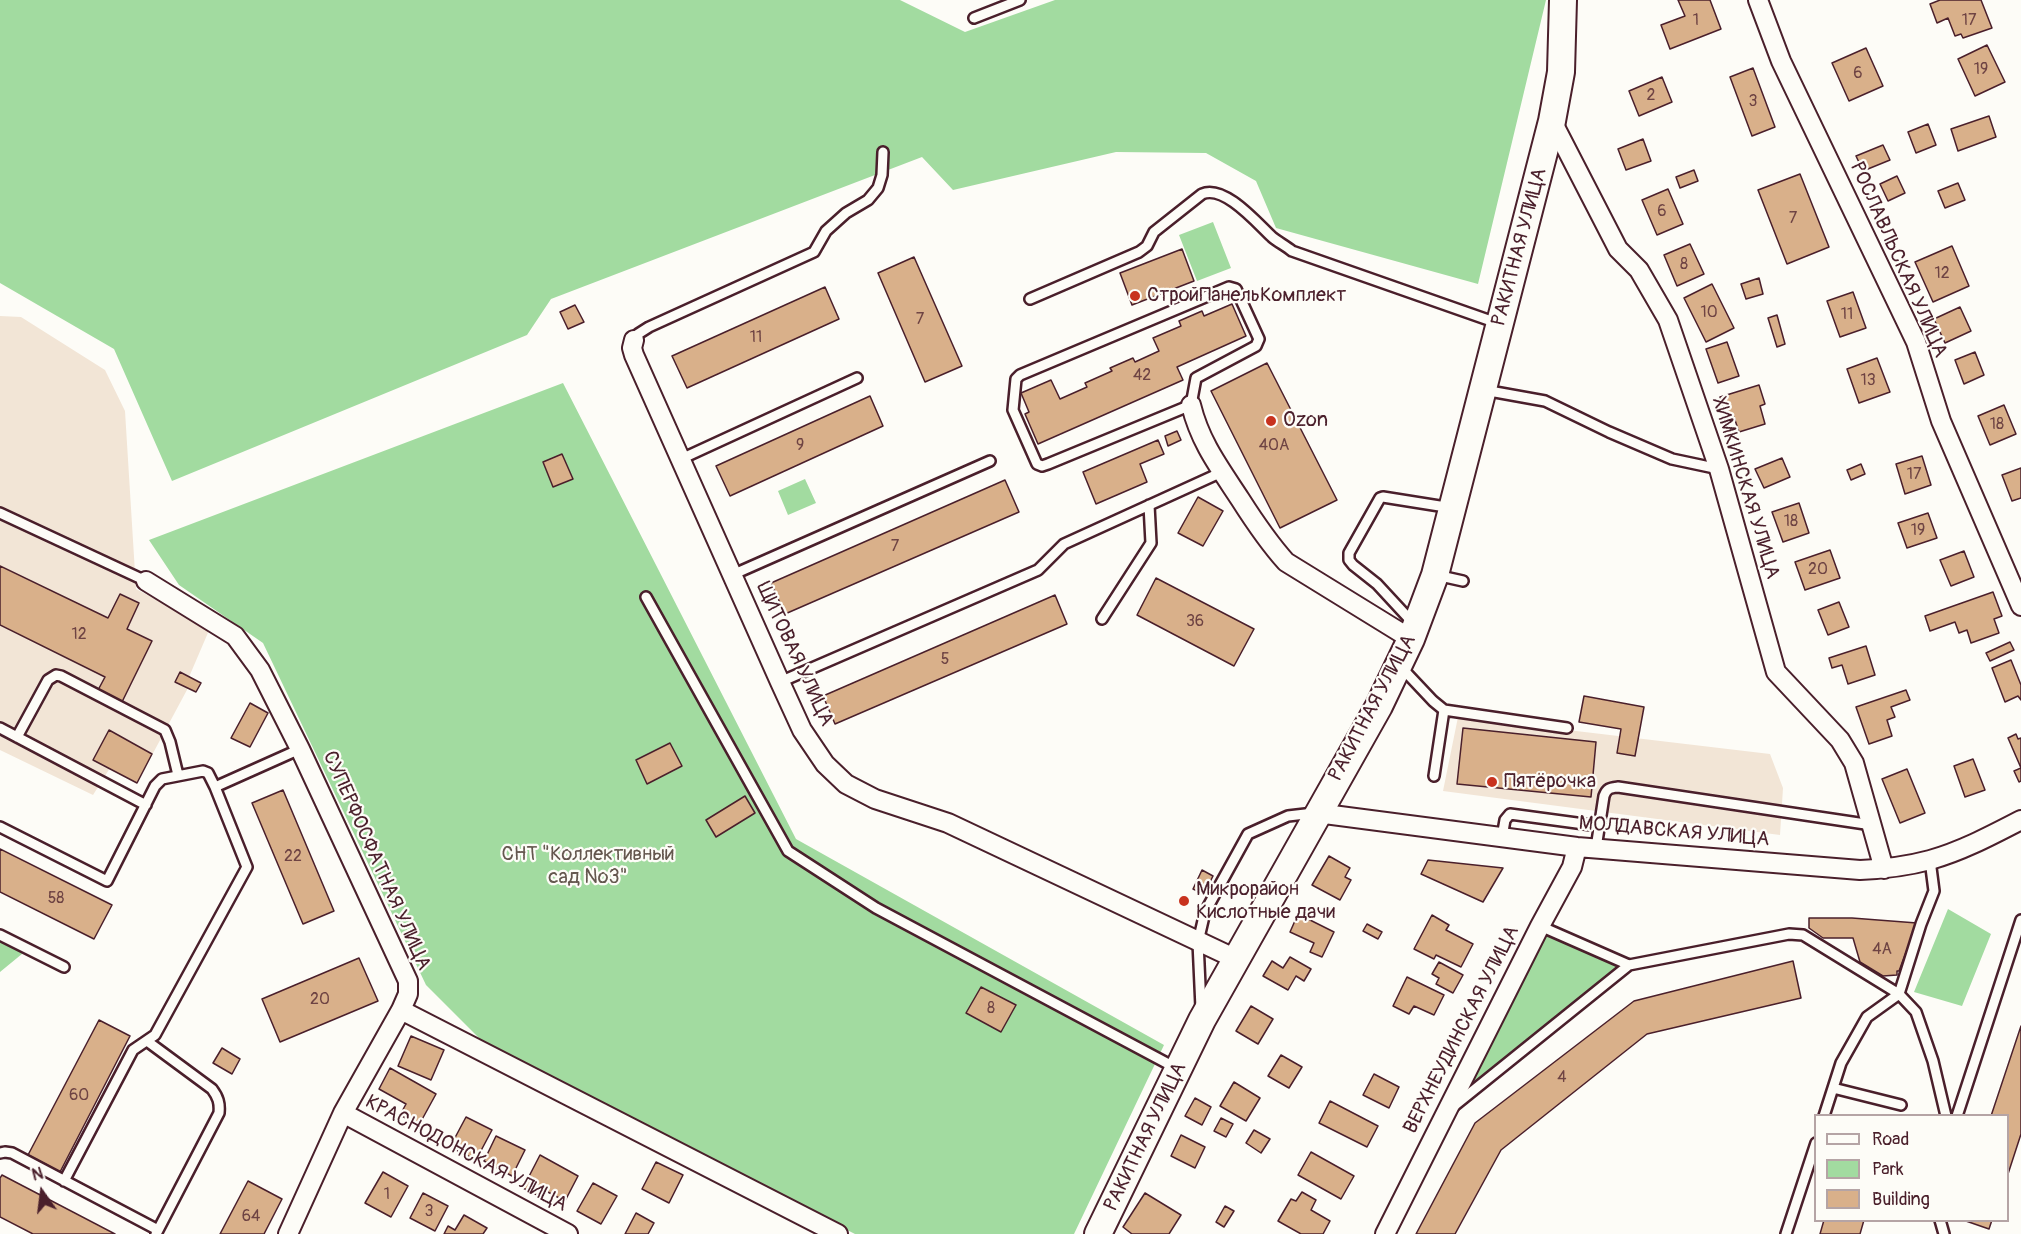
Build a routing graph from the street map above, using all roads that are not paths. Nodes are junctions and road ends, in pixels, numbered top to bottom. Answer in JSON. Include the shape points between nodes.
{"nodes":[{"id":1,"x":1020,"y":0,"type":"edge"},
{"id":2,"x":1563,"y":0,"type":"edge"},
{"id":3,"x":1758,"y":0,"type":"edge"},
{"id":4,"x":974,"y":18,"type":"dead end"},
{"id":5,"x":1552,"y":121,"type":"junction"},
{"id":6,"x":883,"y":152,"type":"dead end"},
{"id":7,"x":1030,"y":299,"type":"dead end"},
{"id":8,"x":1500,"y":324,"type":"junction"},
{"id":9,"x":634,"y":340,"type":"joint"},
{"id":10,"x":856,"y":378,"type":"dead end"},
{"id":11,"x":1482,"y":390,"type":"junction"},
{"id":12,"x":1191,"y":405,"type":"junction"},
{"id":13,"x":681,"y":459,"type":"junction"},
{"id":14,"x":990,"y":461,"type":"dead end"},
{"id":15,"x":1719,"y":469,"type":"junction"},
{"id":16,"x":1222,"y":472,"type":"junction"},
{"id":17,"x":1149,"y":505,"type":"junction"},
{"id":18,"x":1452,"y":508,"type":"junction"},
{"id":19,"x":0,"y":513,"type":"edge"},
{"id":20,"x":732,"y":575,"type":"junction"},
{"id":21,"x":1435,"y":575,"type":"junction"},
{"id":22,"x":146,"y":581,"type":"joint"},
{"id":23,"x":1463,"y":581,"type":"dead end"},
{"id":24,"x":646,"y":597,"type":"dead end"},
{"id":25,"x":2021,"y":606,"type":"edge"},
{"id":26,"x":1102,"y":619,"type":"dead end"},
{"id":27,"x":1413,"y":633,"type":"junction"},
{"id":28,"x":1399,"y":665,"type":"junction"},
{"id":29,"x":780,"y":682,"type":"junction"},
{"id":30,"x":1444,"y":710,"type":"junction"},
{"id":31,"x":0,"y":728,"type":"edge"},
{"id":32,"x":1567,"y":728,"type":"dead end"},
{"id":33,"x":18,"y":737,"type":"junction"},
{"id":34,"x":300,"y":749,"type":"junction"},
{"id":35,"x":178,"y":775,"type":"junction"},
{"id":36,"x":1434,"y":776,"type":"dead end"},
{"id":37,"x":215,"y":787,"type":"junction"},
{"id":38,"x":146,"y":805,"type":"junction"},
{"id":39,"x":1317,"y":813,"type":"junction"},
{"id":40,"x":2021,"y":820,"type":"edge"},
{"id":41,"x":1872,"y":825,"type":"junction"},
{"id":42,"x":1599,"y":826,"type":"junction"},
{"id":43,"x":0,"y":827,"type":"edge"},
{"id":44,"x":1502,"y":837,"type":"junction"},
{"id":45,"x":1577,"y":847,"type":"junction"},
{"id":46,"x":1596,"y":848,"type":"junction"},
{"id":47,"x":1930,"y":860,"type":"junction"},
{"id":48,"x":1884,"y":868,"type":"junction"},
{"id":49,"x":2021,"y":920,"type":"edge"},
{"id":50,"x":1540,"y":926,"type":"junction"},
{"id":51,"x":0,"y":935,"type":"edge"},
{"id":52,"x":1198,"y":942,"type":"junction"},
{"id":53,"x":1236,"y":959,"type":"junction"},
{"id":54,"x":1629,"y":965,"type":"junction"},
{"id":55,"x":64,"y":967,"type":"dead end"},
{"id":56,"x":1899,"y":994,"type":"junction"},
{"id":57,"x":401,"y":1010,"type":"junction"},
{"id":58,"x":1202,"y":1020,"type":"junction"},
{"id":59,"x":147,"y":1041,"type":"junction"},
{"id":60,"x":1179,"y":1070,"type":"junction"},
{"id":61,"x":1833,"y":1088,"type":"junction"},
{"id":62,"x":1901,"y":1106,"type":"dead end"},
{"id":63,"x":343,"y":1113,"type":"junction"},
{"id":64,"x":1446,"y":1113,"type":"junction"},
{"id":65,"x":1825,"y":1114,"type":"edge"},
{"id":66,"x":1946,"y":1114,"type":"edge"},
{"id":67,"x":1958,"y":1114,"type":"edge"},
{"id":68,"x":1814,"y":1146,"type":"edge"},
{"id":69,"x":0,"y":1153,"type":"edge"},
{"id":70,"x":64,"y":1181,"type":"junction"},
{"id":71,"x":157,"y":1232,"type":"edge"},
{"id":72,"x":288,"y":1234,"type":"edge"},
{"id":73,"x":568,"y":1234,"type":"edge"},
{"id":74,"x":838,"y":1234,"type":"edge"},
{"id":75,"x":1098,"y":1234,"type":"edge"},
{"id":76,"x":1385,"y":1234,"type":"edge"},
{"id":77,"x":1786,"y":1234,"type":"edge"}],
"edges":[{"from":1,"to":4,"type":"lane"},
{"from":2,"to":5,"type":"street","name":"РАКИТНАЯ УЛИЦА","via":[[1561,72]]},
{"from":3,"to":25,"type":"street","name":"РОСЛАВЛЬСКАЯ УЛИЦА","via":[[1781,61],[1916,342],[1941,421]]},
{"from":5,"to":8,"type":"street","name":"РАКИТНАЯ УЛИЦА"},
{"from":5,"to":15,"type":"street","name":"ХИМКИНСКАЯ УЛИЦА","via":[[1618,249],[1639,270],[1668,320]]},
{"from":6,"to":9,"type":"lane","via":[[878,188],[826,231],[814,252],[649,327]]},
{"from":7,"to":8,"type":"lane","via":[[1139,252],[1154,232],[1202,194],[1212,192],[1229,198],[1275,240],[1292,250]]},
{"from":8,"to":11,"type":"street","name":"РАКИТНАЯ УЛИЦА"},
{"from":9,"to":13,"type":"street","name":"ЩИТОВАЯ УЛИЦА","via":[[634,356]]},
{"from":10,"to":13,"type":"lane"},
{"from":11,"to":15,"type":"lane","via":[[1545,402],[1672,459]]},
{"from":11,"to":18,"type":"street","name":"РАКИТНАЯ УЛИЦА"},
{"from":12,"to":12,"type":"lane","via":[[1042,466],[1036,464],[1013,410],[1014,383],[1020,375],[1233,287],[1259,343],[1196,378]]},
{"from":12,"to":16,"type":"street","via":[[1196,427]]},
{"from":13,"to":20,"type":"street","name":"ЩИТОВАЯ УЛИЦА"},
{"from":14,"to":20,"type":"lane"},
{"from":15,"to":41,"type":"street","name":"ХИМКИНСКАЯ УЛИЦА","via":[[1776,672],[1840,740],[1854,763]]},
{"from":16,"to":17,"type":"lane"},
{"from":16,"to":27,"type":"street","via":[[1286,562]]},
{"from":17,"to":26,"type":"lane","via":[[1151,543]]},
{"from":17,"to":29,"type":"lane","via":[[1064,544],[1038,570]]},
{"from":18,"to":21,"type":"street","name":"РАКИТНАЯ УЛИЦА"},
{"from":18,"to":27,"type":"lane","via":[[1380,498],[1349,553],[1353,565],[1377,584]]},
{"from":19,"to":22,"type":"lane"},
{"from":20,"to":29,"type":"street","name":"ЩИТОВАЯ УЛИЦА"},
{"from":21,"to":23,"type":"lane"},
{"from":21,"to":27,"type":"street","name":"РАКИТНАЯ УЛИЦА"},
{"from":22,"to":34,"type":"street","name":"СУПЕРФОСФАТНАЯ УЛИЦА","via":[[235,636],[260,669]]},
{"from":24,"to":60,"type":"lane","via":[[788,851],[876,908]]},
{"from":27,"to":28,"type":"street","name":"РАКИТНАЯ УЛИЦА"},
{"from":28,"to":30,"type":"lane"},
{"from":28,"to":39,"type":"street","name":"РАКИТНАЯ УЛИЦА"},
{"from":29,"to":52,"type":"street","name":"ЩИТОВАЯ УЛИЦА","via":[[802,730],[825,764],[846,784],[875,799],[948,823]]},
{"from":30,"to":32,"type":"lane"},
{"from":30,"to":36,"type":"lane"},
{"from":31,"to":33,"type":"lane"},
{"from":33,"to":35,"type":"lane","via":[[48,680],[61,676],[165,730]]},
{"from":33,"to":38,"type":"lane"},
{"from":34,"to":37,"type":"lane"},
{"from":34,"to":57,"type":"street","name":"СУПЕРФОСФАТНАЯ УЛИЦА","via":[[403,967],[408,994]]},
{"from":35,"to":37,"type":"lane","via":[[203,771]]},
{"from":35,"to":38,"type":"lane","via":[[158,782]]},
{"from":37,"to":59,"type":"lane","via":[[247,867],[155,1035]]},
{"from":38,"to":43,"type":"lane","via":[[107,881]]},
{"from":39,"to":44,"type":"street","name":"МОЛДАВСКАЯ УЛИЦА"},
{"from":39,"to":52,"type":"lane","via":[[1288,816],[1248,834],[1205,912]]},
{"from":39,"to":53,"type":"street","name":"РАКИТНАЯ УЛИЦА"},
{"from":40,"to":47,"type":"street","name":"МОЛДАВСКАЯ УЛИЦА"},
{"from":41,"to":42,"type":"lane","via":[[1618,787],[1606,791]]},
{"from":41,"to":48,"type":"street","name":"ХИМКИНСКАЯ УЛИЦА"},
{"from":42,"to":44,"type":"lane","via":[[1510,814]]},
{"from":42,"to":46,"type":"lane"},
{"from":44,"to":45,"type":"street","name":"МОЛДАВСКАЯ УЛИЦА"},
{"from":45,"to":46,"type":"street","name":"МОЛДАВСКАЯ УЛИЦА"},
{"from":45,"to":50,"type":"street","name":"ВЕРХНЕУДИНСКАЯ УЛИЦА","via":[[1572,867]]},
{"from":46,"to":48,"type":"street","name":"МОЛДАВСКАЯ УЛИЦА","via":[[1860,870]]},
{"from":47,"to":48,"type":"street","name":"МОЛДАВСКАЯ УЛИЦА"},
{"from":47,"to":56,"type":"lane","via":[[1934,891]]},
{"from":49,"to":67,"type":"lane"},
{"from":50,"to":54,"type":"lane"},
{"from":50,"to":64,"type":"street","name":"ВЕРХНЕУДИНСКАЯ УЛИЦА"},
{"from":51,"to":55,"type":"lane"},
{"from":52,"to":53,"type":"street","name":"ЩИТОВАЯ УЛИЦА"},
{"from":52,"to":58,"type":"lane"},
{"from":53,"to":58,"type":"street","name":"РАКИТНАЯ УЛИЦА"},
{"from":54,"to":56,"type":"lane","via":[[1789,934],[1803,935]]},
{"from":54,"to":64,"type":"lane"},
{"from":56,"to":61,"type":"lane","via":[[1867,1017],[1841,1063]]},
{"from":56,"to":66,"type":"lane","via":[[1916,1012]]},
{"from":57,"to":63,"type":"street","name":"СУПЕРФОСФАТНАЯ УЛИЦА"},
{"from":57,"to":74,"type":"street"},
{"from":58,"to":60,"type":"street","name":"РАКИТНАЯ УЛИЦА"},
{"from":59,"to":70,"type":"lane","via":[[133,1050]]},
{"from":59,"to":71,"type":"lane","via":[[212,1089],[220,1105]]},
{"from":60,"to":75,"type":"street","name":"РАКИТНАЯ УЛИЦА"},
{"from":61,"to":62,"type":"lane"},
{"from":61,"to":65,"type":"lane"},
{"from":63,"to":72,"type":"street","name":"СУПЕРФОСФАТНАЯ УЛИЦА"},
{"from":63,"to":73,"type":"street","name":"КРАСНОДОНСКАЯ УЛИЦА"},
{"from":64,"to":76,"type":"street","name":"ВЕРХНЕУДИНСКАЯ УЛИЦА"},
{"from":68,"to":77,"type":"lane"},
{"from":69,"to":70,"type":"lane","via":[[12,1153]]},
{"from":70,"to":71,"type":"lane"}]}
